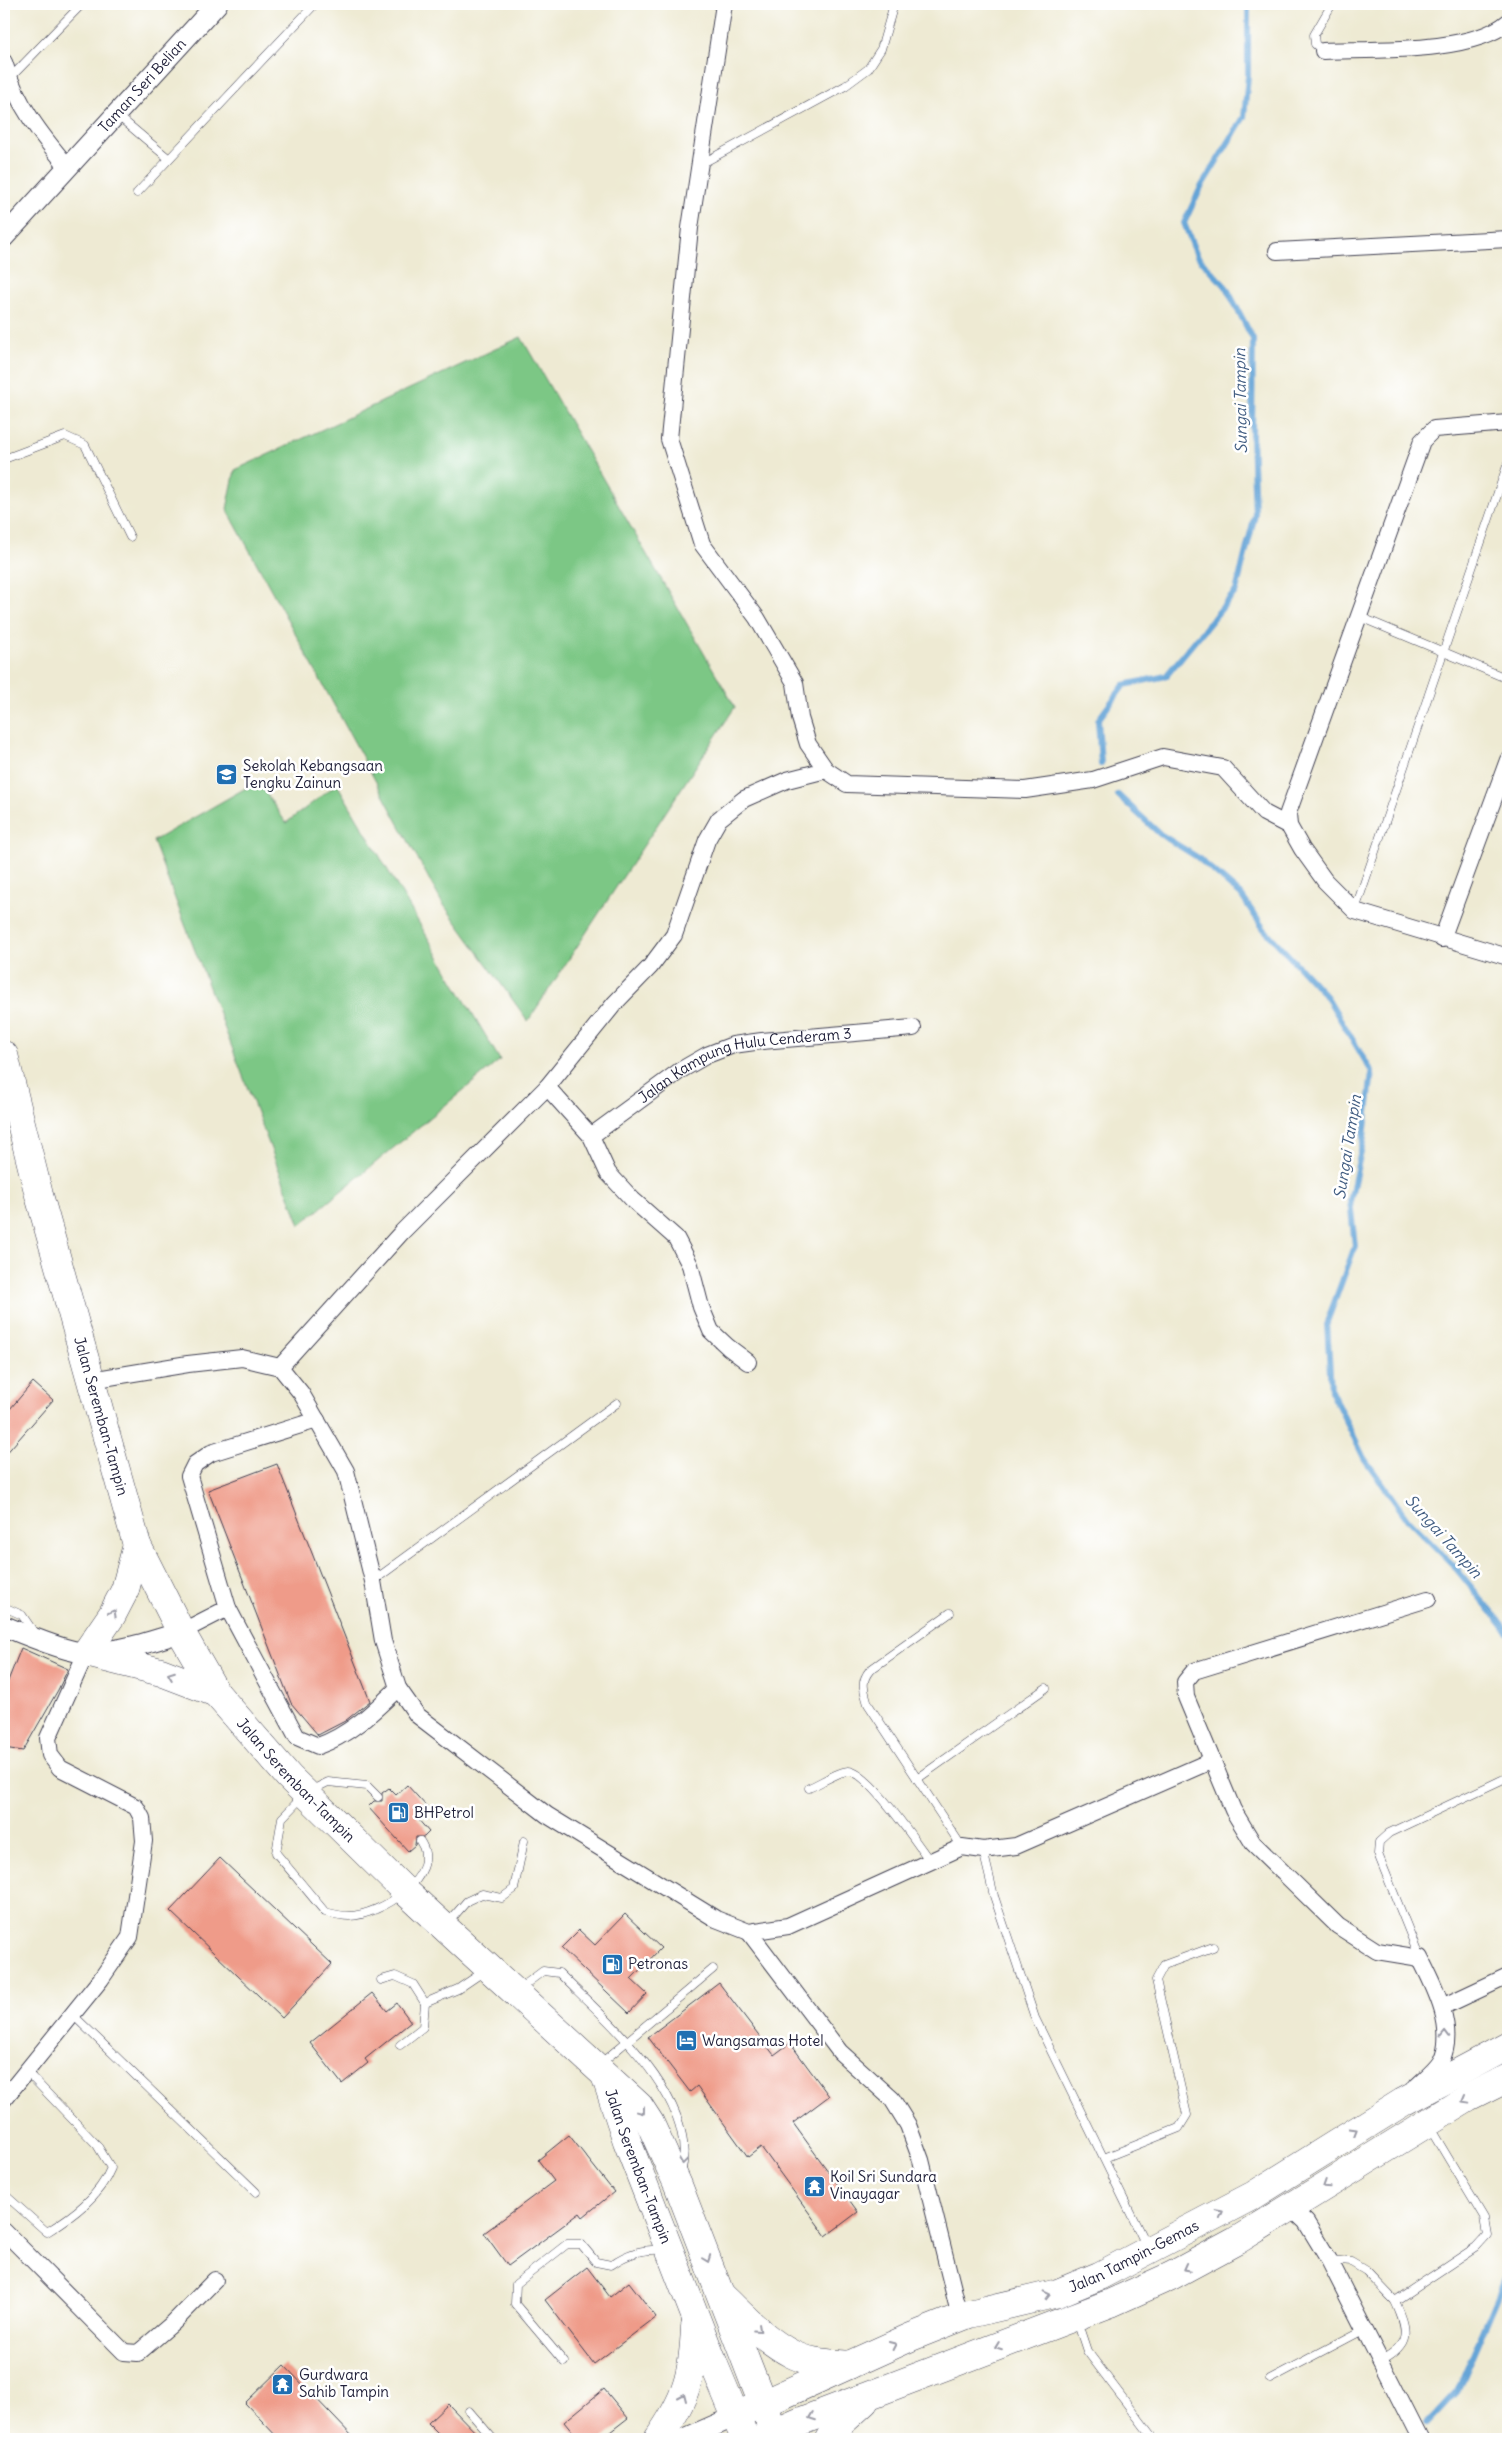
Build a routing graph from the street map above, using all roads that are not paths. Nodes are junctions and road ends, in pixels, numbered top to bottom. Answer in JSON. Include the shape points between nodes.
{"nodes":[{"id":1,"x":82,"y":4,"type":"edge"},
{"id":2,"x":217,"y":4,"type":"edge"},
{"id":3,"x":315,"y":4,"type":"edge"},
{"id":4,"x":724,"y":4,"type":"edge"},
{"id":5,"x":894,"y":4,"type":"edge"},
{"id":6,"x":1332,"y":4,"type":"edge"},
{"id":7,"x":1508,"y":22,"type":"edge"},
{"id":8,"x":1323,"y":51,"type":"joint"},
{"id":9,"x":4,"y":62,"type":"edge"},
{"id":10,"x":9,"y":79,"type":"junction"},
{"id":11,"x":117,"y":115,"type":"junction"},
{"id":12,"x":168,"y":158,"type":"junction"},
{"id":13,"x":699,"y":165,"type":"junction"},
{"id":14,"x":68,"y":167,"type":"junction"},
{"id":15,"x":137,"y":193,"type":"dead end"},
{"id":16,"x":4,"y":237,"type":"edge"},
{"id":17,"x":1508,"y":239,"type":"edge"},
{"id":18,"x":1277,"y":251,"type":"dead end"},
{"id":19,"x":1508,"y":423,"type":"edge"},
{"id":20,"x":4,"y":459,"type":"edge"},
{"id":21,"x":1508,"y":463,"type":"edge"},
{"id":22,"x":130,"y":537,"type":"dead end"},
{"id":23,"x":1360,"y":616,"type":"junction"},
{"id":24,"x":1444,"y":652,"type":"junction"},
{"id":25,"x":1508,"y":679,"type":"edge"},
{"id":26,"x":1508,"y":760,"type":"edge"},
{"id":27,"x":826,"y":770,"type":"junction"},
{"id":28,"x":1289,"y":826,"type":"junction"},
{"id":29,"x":1354,"y":911,"type":"junction"},
{"id":30,"x":1442,"y":939,"type":"junction"},
{"id":31,"x":1508,"y":957,"type":"edge"},
{"id":32,"x":912,"y":1028,"type":"dead end"},
{"id":33,"x":4,"y":1055,"type":"edge"},
{"id":34,"x":547,"y":1087,"type":"junction"},
{"id":35,"x":591,"y":1136,"type":"junction"},
{"id":36,"x":748,"y":1362,"type":"dead end"},
{"id":37,"x":280,"y":1368,"type":"junction"},
{"id":38,"x":91,"y":1380,"type":"junction"},
{"id":39,"x":617,"y":1403,"type":"dead end"},
{"id":40,"x":317,"y":1420,"type":"junction"},
{"id":41,"x":137,"y":1545,"type":"junction"},
{"id":42,"x":374,"y":1581,"type":"junction"},
{"id":43,"x":1428,"y":1599,"type":"dead end"},
{"id":44,"x":4,"y":1607,"type":"edge"},
{"id":45,"x":228,"y":1608,"type":"junction"},
{"id":46,"x":950,"y":1612,"type":"dead end"},
{"id":47,"x":4,"y":1626,"type":"edge"},
{"id":48,"x":180,"y":1632,"type":"junction"},
{"id":49,"x":39,"y":1640,"type":"junction"},
{"id":50,"x":86,"y":1653,"type":"junction"},
{"id":51,"x":398,"y":1688,"type":"junction"},
{"id":52,"x":1046,"y":1688,"type":"dead end"},
{"id":53,"x":216,"y":1693,"type":"junction"},
{"id":54,"x":1213,"y":1760,"type":"junction"},
{"id":55,"x":1508,"y":1778,"type":"edge"},
{"id":56,"x":917,"y":1779,"type":"junction"},
{"id":57,"x":810,"y":1788,"type":"dead end"},
{"id":58,"x":306,"y":1793,"type":"junction"},
{"id":59,"x":378,"y":1797,"type":"dead end"},
{"id":60,"x":420,"y":1841,"type":"dead end"},
{"id":61,"x":524,"y":1842,"type":"dead end"},
{"id":62,"x":962,"y":1847,"type":"junction"},
{"id":63,"x":983,"y":1850,"type":"junction"},
{"id":64,"x":930,"y":1861,"type":"junction"},
{"id":65,"x":406,"y":1892,"type":"junction"},
{"id":66,"x":444,"y":1927,"type":"junction"},
{"id":67,"x":749,"y":1932,"type":"junction"},
{"id":68,"x":1214,"y":1947,"type":"dead end"},
{"id":69,"x":1420,"y":1958,"type":"junction"},
{"id":70,"x":489,"y":1968,"type":"junction"},
{"id":71,"x":713,"y":1969,"type":"dead end"},
{"id":72,"x":1508,"y":1976,"type":"edge"},
{"id":73,"x":381,"y":1980,"type":"dead end"},
{"id":74,"x":515,"y":1992,"type":"junction"},
{"id":75,"x":425,"y":2003,"type":"junction"},
{"id":76,"x":1442,"y":2007,"type":"junction"},
{"id":77,"x":72,"y":2014,"type":"junction"},
{"id":78,"x":627,"y":2041,"type":"junction"},
{"id":79,"x":400,"y":2045,"type":"dead end"},
{"id":80,"x":1508,"y":2046,"type":"edge"},
{"id":81,"x":26,"y":2072,"type":"junction"},
{"id":82,"x":601,"y":2073,"type":"junction"},
{"id":83,"x":1508,"y":2078,"type":"edge"},
{"id":84,"x":4,"y":2099,"type":"edge"},
{"id":85,"x":1403,"y":2102,"type":"junction"},
{"id":86,"x":1427,"y":2122,"type":"junction"},
{"id":87,"x":1104,"y":2158,"type":"junction"},
{"id":88,"x":678,"y":2185,"type":"junction"},
{"id":89,"x":256,"y":2192,"type":"dead end"},
{"id":90,"x":4,"y":2194,"type":"edge"},
{"id":91,"x":1254,"y":2195,"type":"junction"},
{"id":92,"x":1291,"y":2208,"type":"junction"},
{"id":93,"x":4,"y":2231,"type":"edge"},
{"id":94,"x":671,"y":2251,"type":"junction"},
{"id":95,"x":1149,"y":2251,"type":"junction"},
{"id":96,"x":1329,"y":2260,"type":"junction"},
{"id":97,"x":215,"y":2280,"type":"dead end"},
{"id":98,"x":722,"y":2296,"type":"junction"},
{"id":99,"x":1395,"y":2301,"type":"junction"},
{"id":100,"x":1076,"y":2316,"type":"junction"},
{"id":101,"x":960,"y":2317,"type":"junction"},
{"id":102,"x":696,"y":2318,"type":"junction"},
{"id":103,"x":1365,"y":2329,"type":"junction"},
{"id":104,"x":1381,"y":2360,"type":"junction"},
{"id":105,"x":564,"y":2362,"type":"dead end"},
{"id":106,"x":849,"y":2365,"type":"junction"},
{"id":107,"x":1270,"y":2379,"type":"dead end"},
{"id":108,"x":874,"y":2393,"type":"junction"},
{"id":109,"x":762,"y":2404,"type":"junction"},
{"id":110,"x":469,"y":2411,"type":"dead end"},
{"id":111,"x":741,"y":2428,"type":"edge"},
{"id":112,"x":1150,"y":2434,"type":"dead end"},
{"id":113,"x":767,"y":2436,"type":"edge"},
{"id":114,"x":494,"y":2439,"type":"edge"},
{"id":115,"x":658,"y":2439,"type":"edge"},
{"id":116,"x":684,"y":2439,"type":"edge"},
{"id":117,"x":829,"y":2439,"type":"edge"},
{"id":118,"x":1420,"y":2439,"type":"edge"}],
"edges":[{"from":1,"to":10,"type":"lane"},
{"from":2,"to":11,"type":"street","name":"Taman Seri Belian"},
{"from":3,"to":12,"type":"lane"},
{"from":4,"to":13,"type":"street"},
{"from":5,"to":13,"type":"lane","via":[[881,49],[868,70],[845,86]]},
{"from":6,"to":8,"type":"lane","via":[[1314,35],[1315,44]]},
{"from":7,"to":8,"type":"street","via":[[1498,30],[1446,45]]},
{"from":9,"to":10,"type":"street"},
{"from":10,"to":14,"type":"street","via":[[34,126]]},
{"from":11,"to":12,"type":"lane"},
{"from":11,"to":14,"type":"street","name":"Taman Seri Belian"},
{"from":12,"to":15,"type":"lane"},
{"from":13,"to":27,"type":"street","via":[[669,438],[702,544],[757,618],[795,683],[808,744]]},
{"from":14,"to":16,"type":"street","name":"Taman Seri Belian"},
{"from":17,"to":18,"type":"street"},
{"from":19,"to":23,"type":"street","via":[[1434,429],[1422,441]]},
{"from":20,"to":22,"type":"lane","via":[[65,436],[85,445]]},
{"from":21,"to":24,"type":"lane"},
{"from":23,"to":24,"type":"lane"},
{"from":23,"to":28,"type":"street","via":[[1288,813]]},
{"from":24,"to":25,"type":"lane"},
{"from":24,"to":29,"type":"lane"},
{"from":26,"to":30,"type":"street"},
{"from":27,"to":28,"type":"street","via":[[847,784],[1025,790],[1093,780],[1164,757],[1223,768],[1264,813]]},
{"from":27,"to":34,"type":"street","via":[[787,780],[744,799],[719,819],[708,840],[674,935]]},
{"from":28,"to":29,"type":"street","via":[[1325,881]]},
{"from":29,"to":30,"type":"street"},
{"from":30,"to":31,"type":"street"},
{"from":32,"to":35,"type":"street","name":"Jalan Kampung Hulu Cenderam 3","via":[[732,1045],[681,1070]]},
{"from":33,"to":38,"type":"highway","name":"Jalan Seremban-Tampin"},
{"from":34,"to":35,"type":"street"},
{"from":34,"to":37,"type":"street","via":[[402,1232]]},
{"from":35,"to":36,"type":"street","via":[[608,1173],[676,1238],[684,1251],[711,1331]]},
{"from":37,"to":38,"type":"street","via":[[242,1358]]},
{"from":37,"to":40,"type":"street","via":[[302,1394]]},
{"from":38,"to":41,"type":"highway","name":"Jalan Seremban-Tampin"},
{"from":39,"to":42,"type":"lane"},
{"from":40,"to":42,"type":"street","via":[[346,1471]]},
{"from":40,"to":45,"type":"street","via":[[211,1453],[194,1464],[188,1476]]},
{"from":41,"to":48,"type":"highway","name":"Jalan Seremban-Tampin"},
{"from":50,"to":41,"type":"highway","one_way":true,"via":[[125,1590]]},
{"from":42,"to":51,"type":"street","via":[[383,1641]]},
{"from":43,"to":54,"type":"street","via":[[1194,1671],[1185,1682],[1186,1696]]},
{"from":44,"to":49,"type":"lane","via":[[22,1615]]},
{"from":45,"to":48,"type":"street"},
{"from":45,"to":51,"type":"street","via":[[297,1737],[318,1746],[335,1740]]},
{"from":46,"to":56,"type":"lane","via":[[870,1670],[862,1686],[868,1704]]},
{"from":47,"to":49,"type":"street"},
{"from":48,"to":50,"type":"street","via":[[138,1646]]},
{"from":48,"to":53,"type":"highway","name":"Jalan Seremban-Tampin"},
{"from":49,"to":50,"type":"street"},
{"from":53,"to":50,"type":"highway","one_way":true,"via":[[161,1672]]},
{"from":50,"to":77,"type":"street","via":[[48,1738],[50,1755],[60,1768],[136,1807],[142,1818],[144,1841],[130,1937]]},
{"from":51,"to":67,"type":"street","via":[[417,1715],[547,1815],[716,1919]]},
{"from":52,"to":56,"type":"lane"},
{"from":53,"to":58,"type":"highway","name":"Jalan Seremban-Tampin"},
{"from":54,"to":63,"type":"street","via":[[1016,1846]]},
{"from":54,"to":69,"type":"street","via":[[1233,1810],[1253,1843],[1338,1926],[1377,1951]]},
{"from":55,"to":69,"type":"lane","via":[[1388,1833],[1379,1842],[1378,1854]]},
{"from":56,"to":62,"type":"lane"},
{"from":57,"to":64,"type":"lane","via":[[848,1771],[855,1772],[877,1791]]},
{"from":58,"to":59,"type":"lane","via":[[328,1782],[367,1786]]},
{"from":58,"to":65,"type":"highway","name":"Jalan Seremban-Tampin"},
{"from":58,"to":65,"type":"lane","via":[[282,1818],[276,1853],[325,1912],[350,1916],[382,1907]]},
{"from":60,"to":65,"type":"lane","via":[[424,1848],[424,1869]]},
{"from":61,"to":66,"type":"lane","via":[[514,1889],[502,1898],[482,1894],[467,1901]]},
{"from":62,"to":63,"type":"street"},
{"from":62,"to":64,"type":"street"},
{"from":63,"to":87,"type":"lane","via":[[994,1896],[1035,2018]]},
{"from":64,"to":67,"type":"street","via":[[788,1926]]},
{"from":65,"to":66,"type":"highway","name":"Jalan Seremban-Tampin"},
{"from":66,"to":70,"type":"highway","name":"Jalan Seremban-Tampin"},
{"from":67,"to":101,"type":"street","via":[[840,2052],[892,2099],[908,2125],[921,2160]]},
{"from":68,"to":87,"type":"lane","via":[[1164,1965],[1156,1980],[1187,2115],[1179,2128]]},
{"from":69,"to":76,"type":"street"},
{"from":70,"to":74,"type":"highway","name":"Jalan Seremban-Tampin"},
{"from":70,"to":75,"type":"lane","via":[[458,1989]]},
{"from":71,"to":78,"type":"lane"},
{"from":72,"to":76,"type":"street"},
{"from":73,"to":75,"type":"lane","via":[[395,1976],[412,1984]]},
{"from":74,"to":78,"type":"lane","via":[[543,1971],[559,1973]]},
{"from":74,"to":82,"type":"highway","name":"Jalan Seremban-Tampin"},
{"from":75,"to":79,"type":"lane","via":[[423,2027]]},
{"from":85,"to":76,"type":"street","one_way":true,"via":[[1441,2061],[1446,2034]]},
{"from":77,"to":81,"type":"street"},
{"from":77,"to":89,"type":"lane"},
{"from":78,"to":82,"type":"lane"},
{"from":78,"to":88,"type":"lane","one_way":true,"via":[[656,2079],[679,2120],[685,2158]]},
{"from":80,"to":85,"type":"highway","name":"Jalan Tampin-Gemas"},
{"from":81,"to":84,"type":"street"},
{"from":81,"to":90,"type":"lane","via":[[97,2145],[111,2168],[91,2199],[47,2232]]},
{"from":82,"to":88,"type":"highway","one_way":true,"via":[[639,2106],[650,2122]]},
{"from":82,"to":94,"type":"highway","name":"Jalan Seremban-Tampin"},
{"from":83,"to":86,"type":"highway","name":"Jalan Tampin-Gemas","one_way":true},
{"from":91,"to":85,"type":"highway","name":"Jalan Tampin-Gemas","one_way":true},
{"from":86,"to":92,"type":"highway","name":"Jalan Tampin-Gemas","one_way":true},
{"from":86,"to":99,"type":"lane","via":[[1484,2218],[1487,2235],[1476,2247]]},
{"from":87,"to":95,"type":"lane"},
{"from":88,"to":98,"type":"highway","one_way":true},
{"from":91,"to":92,"type":"highway"},
{"from":95,"to":91,"type":"highway","name":"Jalan Tampin-Gemas","one_way":true},
{"from":92,"to":96,"type":"street","via":[[1306,2222]]},
{"from":92,"to":100,"type":"highway","name":"Jalan Tampin-Gemas","one_way":true,"via":[[1171,2276]]},
{"from":93,"to":97,"type":"street","via":[[124,2352],[138,2353]]},
{"from":94,"to":102,"type":"highway","name":"Jalan Seremban-Tampin"},
{"from":94,"to":105,"type":"lane","via":[[645,2249],[625,2255],[611,2265],[596,2262],[581,2244],[567,2244],[516,2284],[516,2304]]},
{"from":101,"to":95,"type":"highway","name":"Jalan Tampin-Gemas","one_way":true,"via":[[1058,2293]]},
{"from":96,"to":99,"type":"lane","via":[[1351,2262]]},
{"from":96,"to":103,"type":"street"},
{"from":98,"to":106,"type":"highway","one_way":true,"via":[[768,2339],[793,2355]]},
{"from":98,"to":109,"type":"highway"},
{"from":99,"to":104,"type":"lane","via":[[1404,2322],[1405,2338],[1397,2352]]},
{"from":100,"to":108,"type":"highway","name":"Jalan Tampin-Gemas","one_way":true},
{"from":100,"to":112,"type":"lane","via":[[1087,2351]]},
{"from":106,"to":101,"type":"highway","name":"Jalan Tampin-Gemas","one_way":true},
{"from":102,"to":111,"type":"highway","name":"Jalan Seremban-Tampin"},
{"from":115,"to":102,"type":"highway","one_way":true,"via":[[679,2407],[689,2384]]},
{"from":103,"to":104,"type":"street"},
{"from":103,"to":107,"type":"lane"},
{"from":104,"to":118,"type":"street"},
{"from":106,"to":109,"type":"highway","name":"Jalan Tampin-Gemas"},
{"from":108,"to":113,"type":"highway","name":"Jalan Tampin-Gemas","one_way":true},
{"from":108,"to":117,"type":"highway","via":[[841,2422]]},
{"from":109,"to":111,"type":"highway","name":"Jalan Tampin-Gemas"},
{"from":109,"to":113,"type":"highway"},
{"from":110,"to":114,"type":"lane"},
{"from":111,"to":116,"type":"street"}]}
